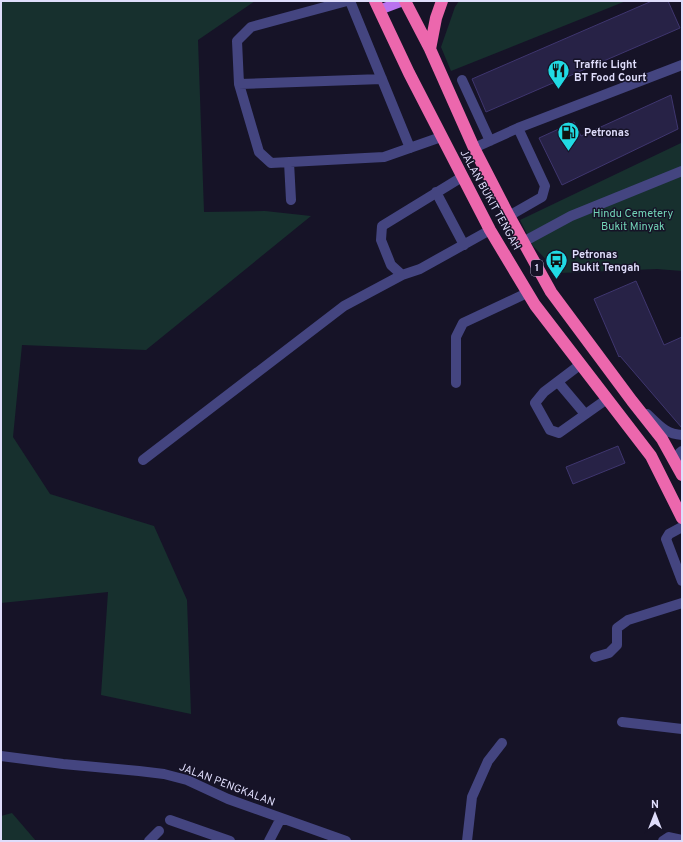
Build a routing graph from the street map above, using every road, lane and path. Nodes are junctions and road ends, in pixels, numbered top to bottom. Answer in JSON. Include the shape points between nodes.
{"nodes":[{"id":1,"x":348,"y":1,"type":"edge"},
{"id":2,"x":404,"y":1,"type":"edge"},
{"id":3,"x":442,"y":1,"type":"edge"},
{"id":4,"x":377,"y":6,"type":"edge"},
{"id":5,"x":430,"y":49,"type":"junction"},
{"id":6,"x":682,"y":65,"type":"edge"},
{"id":7,"x":382,"y":79,"type":"junction"},
{"id":8,"x":462,"y":80,"type":"dead end"},
{"id":9,"x":239,"y":84,"type":"junction"},
{"id":10,"x":518,"y":128,"type":"junction"},
{"id":11,"x":441,"y":137,"type":"junction"},
{"id":12,"x":490,"y":141,"type":"junction"},
{"id":13,"x":410,"y":148,"type":"junction"},
{"id":14,"x":474,"y":148,"type":"junction"},
{"id":15,"x":289,"y":162,"type":"junction"},
{"id":16,"x":682,"y":171,"type":"edge"},
{"id":17,"x":462,"y":177,"type":"junction"},
{"id":18,"x":436,"y":192,"type":"junction"},
{"id":19,"x":291,"y":200,"type":"dead end"},
{"id":20,"x":509,"y":216,"type":"junction"},
{"id":21,"x":490,"y":230,"type":"junction"},
{"id":22,"x":523,"y":242,"type":"junction"},
{"id":23,"x":464,"y":245,"type":"junction"},
{"id":24,"x":402,"y":275,"type":"junction"},
{"id":25,"x":527,"y":293,"type":"junction"},
{"id":26,"x":581,"y":364,"type":"junction"},
{"id":27,"x":558,"y":382,"type":"junction"},
{"id":28,"x":456,"y":383,"type":"dead end"},
{"id":29,"x":607,"y":399,"type":"junction"},
{"id":30,"x":632,"y":401,"type":"junction"},
{"id":31,"x":585,"y":414,"type":"junction"},
{"id":32,"x":682,"y":435,"type":"edge"},
{"id":33,"x":682,"y":451,"type":"edge"},
{"id":34,"x":143,"y":460,"type":"dead end"},
{"id":35,"x":680,"y":471,"type":"edge"},
{"id":36,"x":682,"y":518,"type":"edge"},
{"id":37,"x":682,"y":527,"type":"edge"},
{"id":38,"x":682,"y":581,"type":"edge"},
{"id":39,"x":682,"y":603,"type":"edge"},
{"id":40,"x":595,"y":657,"type":"dead end"},
{"id":41,"x":622,"y":722,"type":"dead end"},
{"id":42,"x":682,"y":729,"type":"edge"},
{"id":43,"x":502,"y":743,"type":"dead end"},
{"id":44,"x":1,"y":756,"type":"edge"},
{"id":45,"x":281,"y":818,"type":"junction"},
{"id":46,"x":170,"y":820,"type":"dead end"},
{"id":47,"x":159,"y":831,"type":"dead end"},
{"id":48,"x":682,"y":840,"type":"edge"},
{"id":49,"x":149,"y":841,"type":"edge"},
{"id":50,"x":230,"y":841,"type":"edge"},
{"id":51,"x":269,"y":841,"type":"edge"},
{"id":52,"x":346,"y":841,"type":"edge"},
{"id":53,"x":467,"y":841,"type":"edge"},
{"id":54,"x":663,"y":841,"type":"edge"}],
"edges":[{"from":1,"to":7,"type":"street"},
{"from":1,"to":9,"type":"street","via":[[251,28],[238,41]]},
{"from":2,"to":4,"type":"main road"},
{"from":2,"to":5,"type":"highway","name":"JALAN BUKIT TENGAH","number":"1"},
{"from":3,"to":5,"type":"highway"},
{"from":4,"to":11,"type":"highway","name":"JALAN BUKIT TENGAH","number":"1"},
{"from":5,"to":14,"type":"highway","name":"JALAN BUKIT TENGAH","number":"1"},
{"from":6,"to":10,"type":"street"},
{"from":7,"to":9,"type":"street"},
{"from":7,"to":13,"type":"street"},
{"from":8,"to":12,"type":"street"},
{"from":9,"to":15,"type":"street","via":[[259,152],[271,163]]},
{"from":10,"to":12,"type":"street"},
{"from":10,"to":20,"type":"street","via":[[545,186],[542,197]]},
{"from":11,"to":13,"type":"street"},
{"from":11,"to":17,"type":"highway","name":"JALAN BUKIT TENGAH","number":"1"},
{"from":12,"to":14,"type":"street"},
{"from":13,"to":15,"type":"street","via":[[384,157]]},
{"from":14,"to":20,"type":"highway","name":"JALAN BUKIT TENGAH","number":"1"},
{"from":15,"to":19,"type":"street"},
{"from":16,"to":22,"type":"street","via":[[571,216]]},
{"from":17,"to":18,"type":"street"},
{"from":17,"to":21,"type":"highway","name":"JALAN BUKIT TENGAH","number":"1"},
{"from":18,"to":23,"type":"street"},
{"from":18,"to":24,"type":"street","via":[[382,226],[381,240],[391,265]]},
{"from":20,"to":22,"type":"highway","name":"JALAN BUKIT TENGAH","number":"1"},
{"from":21,"to":23,"type":"street"},
{"from":21,"to":25,"type":"highway","name":"JALAN BUKIT TENGAH","number":"1"},
{"from":22,"to":30,"type":"highway","name":"JALAN BUKIT TENGAH","number":"1","via":[[551,292]]},
{"from":23,"to":24,"type":"street","via":[[420,269]]},
{"from":24,"to":34,"type":"street","via":[[344,306]]},
{"from":25,"to":26,"type":"highway","name":"JALAN BUKIT TENGAH","number":"1"},
{"from":25,"to":28,"type":"street","via":[[463,323],[456,337]]},
{"from":26,"to":27,"type":"street"},
{"from":26,"to":29,"type":"highway","name":"JALAN BUKIT TENGAH","number":"1"},
{"from":27,"to":31,"type":"street"},
{"from":27,"to":31,"type":"street","via":[[544,392],[536,403],[550,430],[559,433]]},
{"from":29,"to":31,"type":"street"},
{"from":29,"to":36,"type":"highway","name":"JALAN BUKIT TENGAH","number":"1","via":[[651,456]]},
{"from":30,"to":32,"type":"street","via":[[667,432]]},
{"from":30,"to":35,"type":"highway","name":"JALAN BUKIT TENGAH","number":"1","via":[[662,439]]},
{"from":33,"to":35,"type":"street","via":[[677,458]]},
{"from":37,"to":38,"type":"street","via":[[669,534],[666,539]]},
{"from":39,"to":40,"type":"street","via":[[628,620],[617,628],[617,645],[609,653]]},
{"from":41,"to":42,"type":"street"},
{"from":43,"to":53,"type":"street","via":[[488,762],[472,797]]},
{"from":44,"to":45,"type":"street","name":"JALAN PENGKALAN","via":[[180,778]]},
{"from":45,"to":51,"type":"street"},
{"from":45,"to":52,"type":"street","name":"JALAN PENGKALAN"},
{"from":46,"to":50,"type":"street"},
{"from":47,"to":49,"type":"street"},
{"from":48,"to":54,"type":"street","via":[[669,837]]}]}
